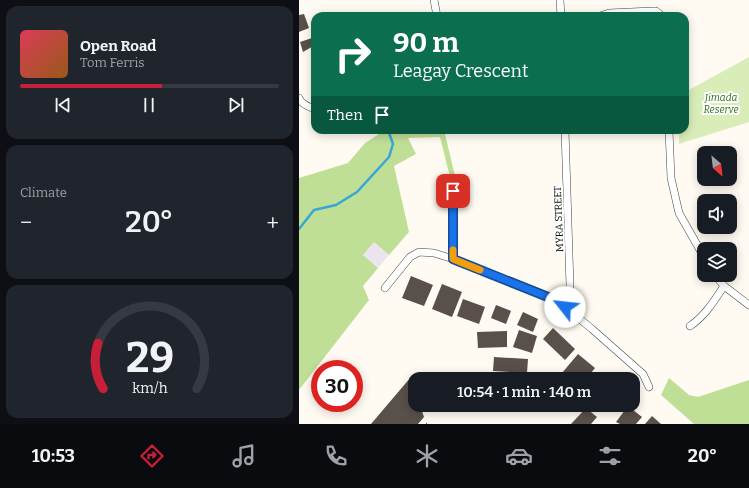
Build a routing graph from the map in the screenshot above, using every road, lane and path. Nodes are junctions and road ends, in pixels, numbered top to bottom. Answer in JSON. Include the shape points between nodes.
{"nodes":[{"id":1,"x":434,"y":0,"type":"edge"},
{"id":2,"x":560,"y":0,"type":"edge"},
{"id":3,"x":436,"y":12,"type":"edge"},
{"id":4,"x":561,"y":12,"type":"edge"},
{"id":5,"x":630,"y":12,"type":"edge"},
{"id":6,"x":657,"y":12,"type":"edge"},
{"id":7,"x":299,"y":100,"type":"edge"},
{"id":8,"x":311,"y":107,"type":"edge"},
{"id":9,"x":565,"y":134,"type":"edge"},
{"id":10,"x":669,"y":134,"type":"edge"},
{"id":11,"x":453,"y":191,"type":"dead end"},
{"id":12,"x":697,"y":245,"type":"edge"},
{"id":13,"x":453,"y":259,"type":"junction"},
{"id":14,"x":721,"y":282,"type":"edge"},
{"id":15,"x":724,"y":286,"type":"junction"},
{"id":16,"x":385,"y":288,"type":"dead end"},
{"id":17,"x":749,"y":305,"type":"edge"},
{"id":18,"x":565,"y":307,"type":"junction"},
{"id":19,"x":690,"y":326,"type":"dead end"},
{"id":20,"x":649,"y":388,"type":"dead end"}],
"edges":[{"from":1,"to":3,"type":"street"},
{"from":2,"to":4,"type":"street"},
{"from":5,"to":6,"type":"street"},
{"from":7,"to":8,"type":"street"},
{"from":9,"to":18,"type":"street","name":"MYRA STREET","via":[[570,286]]},
{"from":10,"to":12,"type":"street","via":[[671,178],[679,213]]},
{"from":11,"to":13,"type":"street"},
{"from":13,"to":16,"type":"street","via":[[434,253],[419,252],[410,257]]},
{"from":13,"to":18,"type":"street","via":[[548,297]]},
{"from":14,"to":15,"type":"street"},
{"from":15,"to":17,"type":"street"},
{"from":15,"to":19,"type":"street","via":[[705,314]]},
{"from":18,"to":20,"type":"street","via":[[643,374]]}]}
